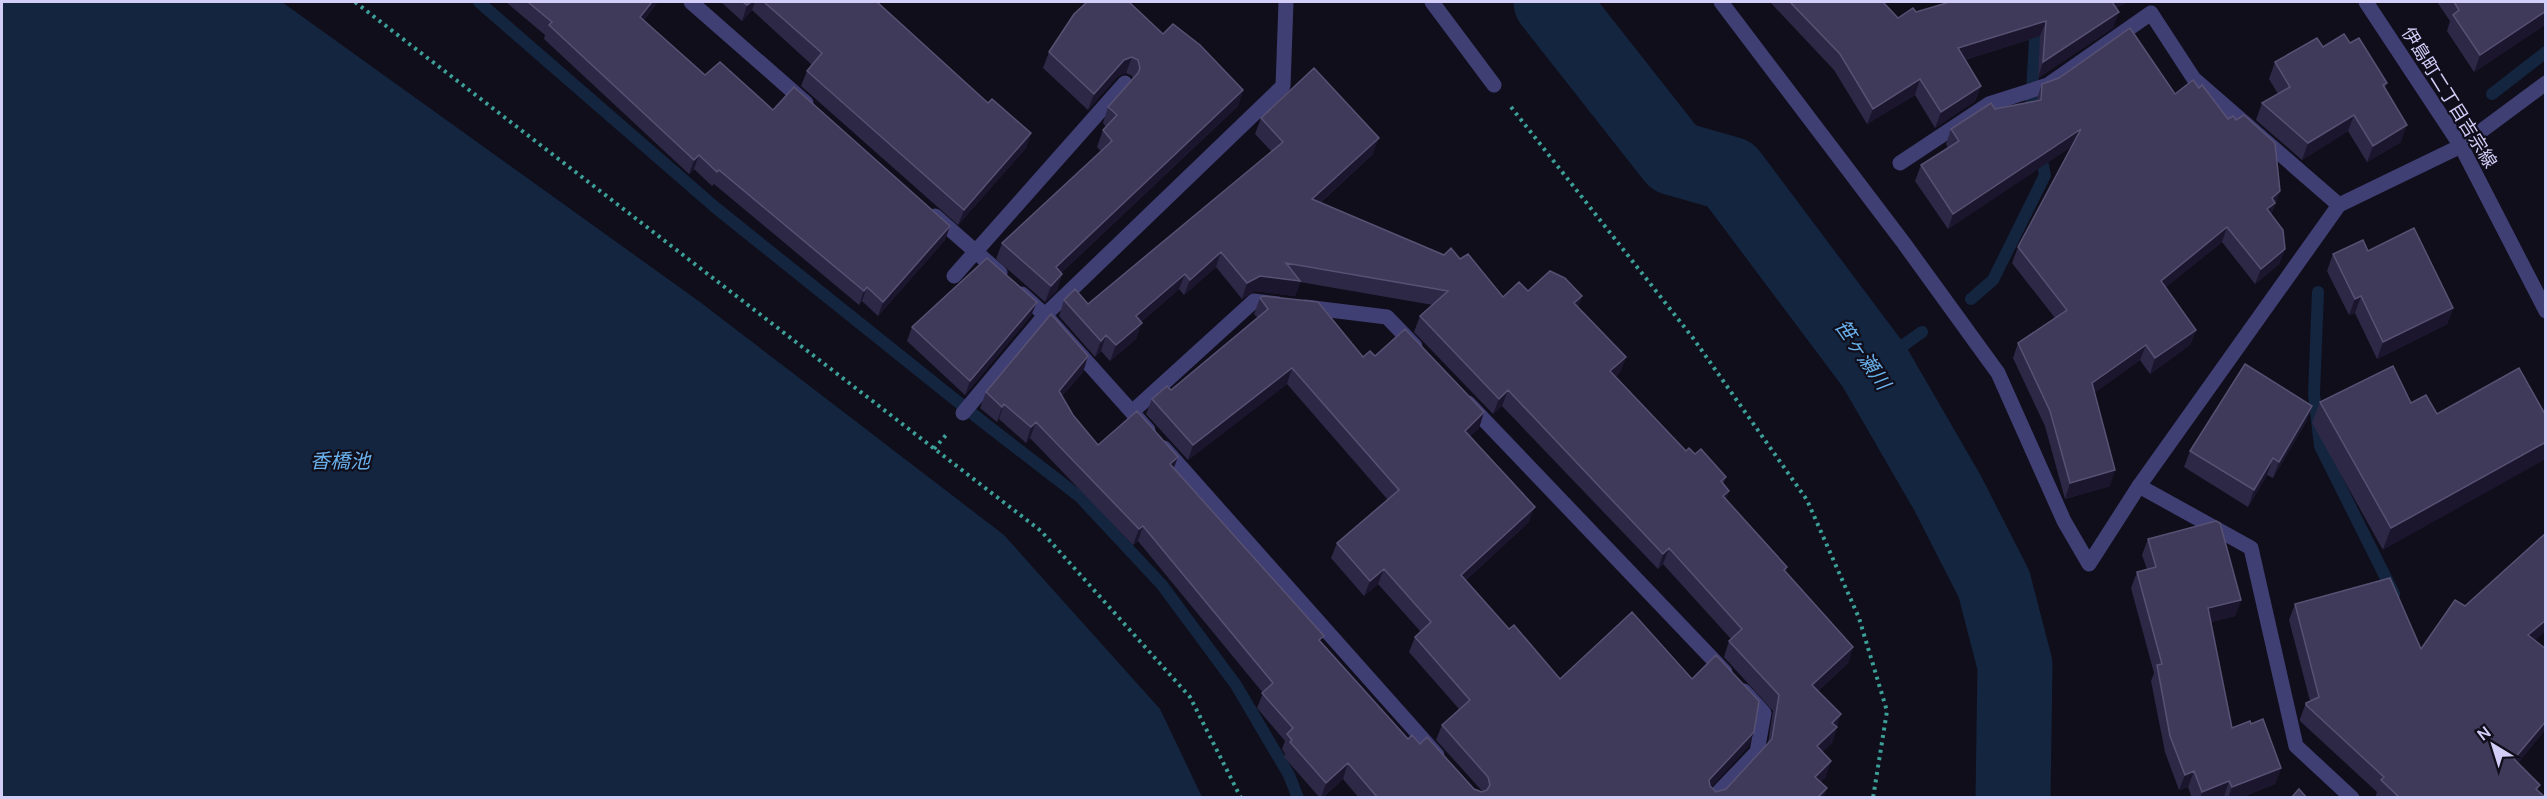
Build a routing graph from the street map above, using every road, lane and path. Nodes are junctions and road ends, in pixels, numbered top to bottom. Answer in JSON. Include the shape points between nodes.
{"nodes":[{"id":1,"x":355,"y":2,"type":"edge"},
{"id":2,"x":691,"y":2,"type":"edge"},
{"id":3,"x":1286,"y":2,"type":"edge"},
{"id":4,"x":1432,"y":2,"type":"edge"},
{"id":5,"x":1721,"y":2,"type":"edge"},
{"id":6,"x":2366,"y":2,"type":"edge"},
{"id":7,"x":1125,"y":83,"type":"dead end"},
{"id":8,"x":2546,"y":83,"type":"edge"},
{"id":9,"x":1494,"y":85,"type":"joint"},
{"id":10,"x":815,"y":111,"type":"edge"},
{"id":11,"x":2461,"y":146,"type":"junction"},
{"id":12,"x":1900,"y":163,"type":"dead end"},
{"id":13,"x":922,"y":204,"type":"edge"},
{"id":14,"x":2339,"y":205,"type":"junction"},
{"id":15,"x":975,"y":251,"type":"junction"},
{"id":16,"x":954,"y":276,"type":"dead end"},
{"id":17,"x":2546,"y":311,"type":"edge"},
{"id":18,"x":1045,"y":315,"type":"junction"},
{"id":19,"x":1428,"y":360,"type":"edge"},
{"id":20,"x":1461,"y":394,"type":"edge"},
{"id":21,"x":967,"y":409,"type":"dead end"},
{"id":22,"x":1132,"y":412,"type":"junction"},
{"id":23,"x":2139,"y":486,"type":"junction"},
{"id":24,"x":1451,"y":771,"type":"edge"},
{"id":25,"x":1240,"y":798,"type":"edge"},
{"id":26,"x":1713,"y":798,"type":"edge"},
{"id":27,"x":1874,"y":798,"type":"edge"},
{"id":28,"x":2352,"y":798,"type":"edge"}],
"edges":[{"from":1,"to":25,"type":"path","via":[[1041,531],[1190,698]]},
{"from":2,"to":10,"type":"street"},
{"from":3,"to":18,"type":"street","via":[[1283,86]]},
{"from":4,"to":9,"type":"street"},
{"from":5,"to":23,"type":"street","via":[[1998,373],[2064,521],[2089,564]]},
{"from":6,"to":11,"type":"street","name":"伊島町二丁目吉宗線"},
{"from":7,"to":15,"type":"street"},
{"from":8,"to":11,"type":"street"},
{"from":9,"to":27,"type":"path","via":[[1693,338],[1807,500],[1859,618],[1887,711]]},
{"from":11,"to":14,"type":"street"},
{"from":11,"to":17,"type":"street","name":"伊島町二丁目吉宗線"},
{"from":12,"to":14,"type":"street","via":[[1989,104],[2048,85],[2151,14],[2194,79]]},
{"from":13,"to":15,"type":"street"},
{"from":14,"to":23,"type":"street"},
{"from":15,"to":16,"type":"street"},
{"from":15,"to":18,"type":"street"},
{"from":18,"to":21,"type":"street"},
{"from":18,"to":22,"type":"street"},
{"from":19,"to":22,"type":"street","via":[[1387,317],[1254,301]]},
{"from":20,"to":26,"type":"street","via":[[1764,713],[1757,752]]},
{"from":22,"to":24,"type":"street"},
{"from":23,"to":28,"type":"street","via":[[2251,548],[2296,746]]}]}
